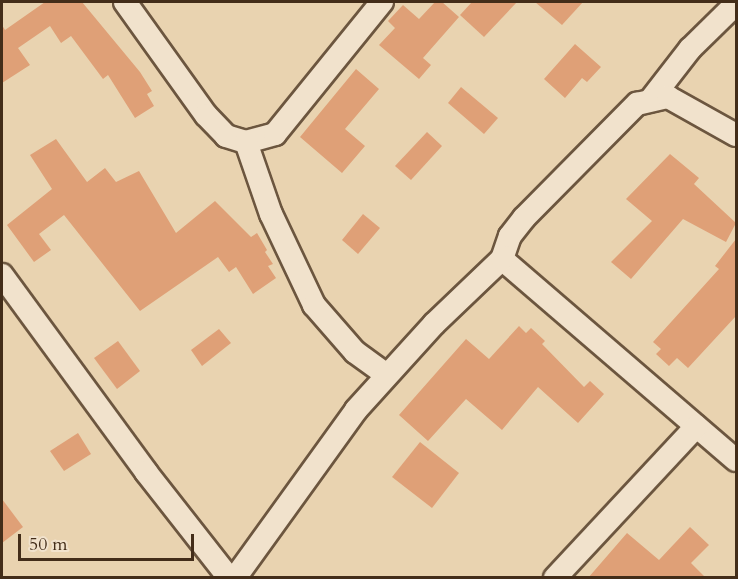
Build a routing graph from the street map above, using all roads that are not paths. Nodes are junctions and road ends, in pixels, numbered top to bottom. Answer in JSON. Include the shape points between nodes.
{"nodes":[{"id":1,"x":125,"y":2,"type":"edge"},
{"id":2,"x":382,"y":2,"type":"edge"},
{"id":3,"x":736,"y":4,"type":"edge"},
{"id":4,"x":652,"y":98,"type":"junction"},
{"id":5,"x":736,"y":135,"type":"edge"},
{"id":6,"x":246,"y":142,"type":"junction"},
{"id":7,"x":502,"y":259,"type":"junction"},
{"id":8,"x":2,"y":275,"type":"edge"},
{"id":9,"x":387,"y":375,"type":"junction"},
{"id":10,"x":696,"y":427,"type":"junction"},
{"id":11,"x":736,"y":460,"type":"edge"},
{"id":12,"x":229,"y":578,"type":"edge"},
{"id":13,"x":235,"y":578,"type":"edge"},
{"id":14,"x":555,"y":578,"type":"edge"}],
"edges":[{"from":1,"to":6,"type":"street","via":[[206,115],[226,136]]},
{"from":2,"to":6,"type":"street","via":[[275,134]]},
{"from":3,"to":4,"type":"street","via":[[690,49]]},
{"from":4,"to":5,"type":"street","via":[[668,97],[683,103]]},
{"from":4,"to":7,"type":"street","via":[[637,104],[524,218],[510,237]]},
{"from":6,"to":9,"type":"street","via":[[271,214],[314,304],[355,352]]},
{"from":7,"to":9,"type":"street"},
{"from":7,"to":10,"type":"street"},
{"from":8,"to":12,"type":"street"},
{"from":9,"to":13,"type":"street","via":[[356,410]]},
{"from":10,"to":11,"type":"street"},
{"from":10,"to":14,"type":"street"}]}
